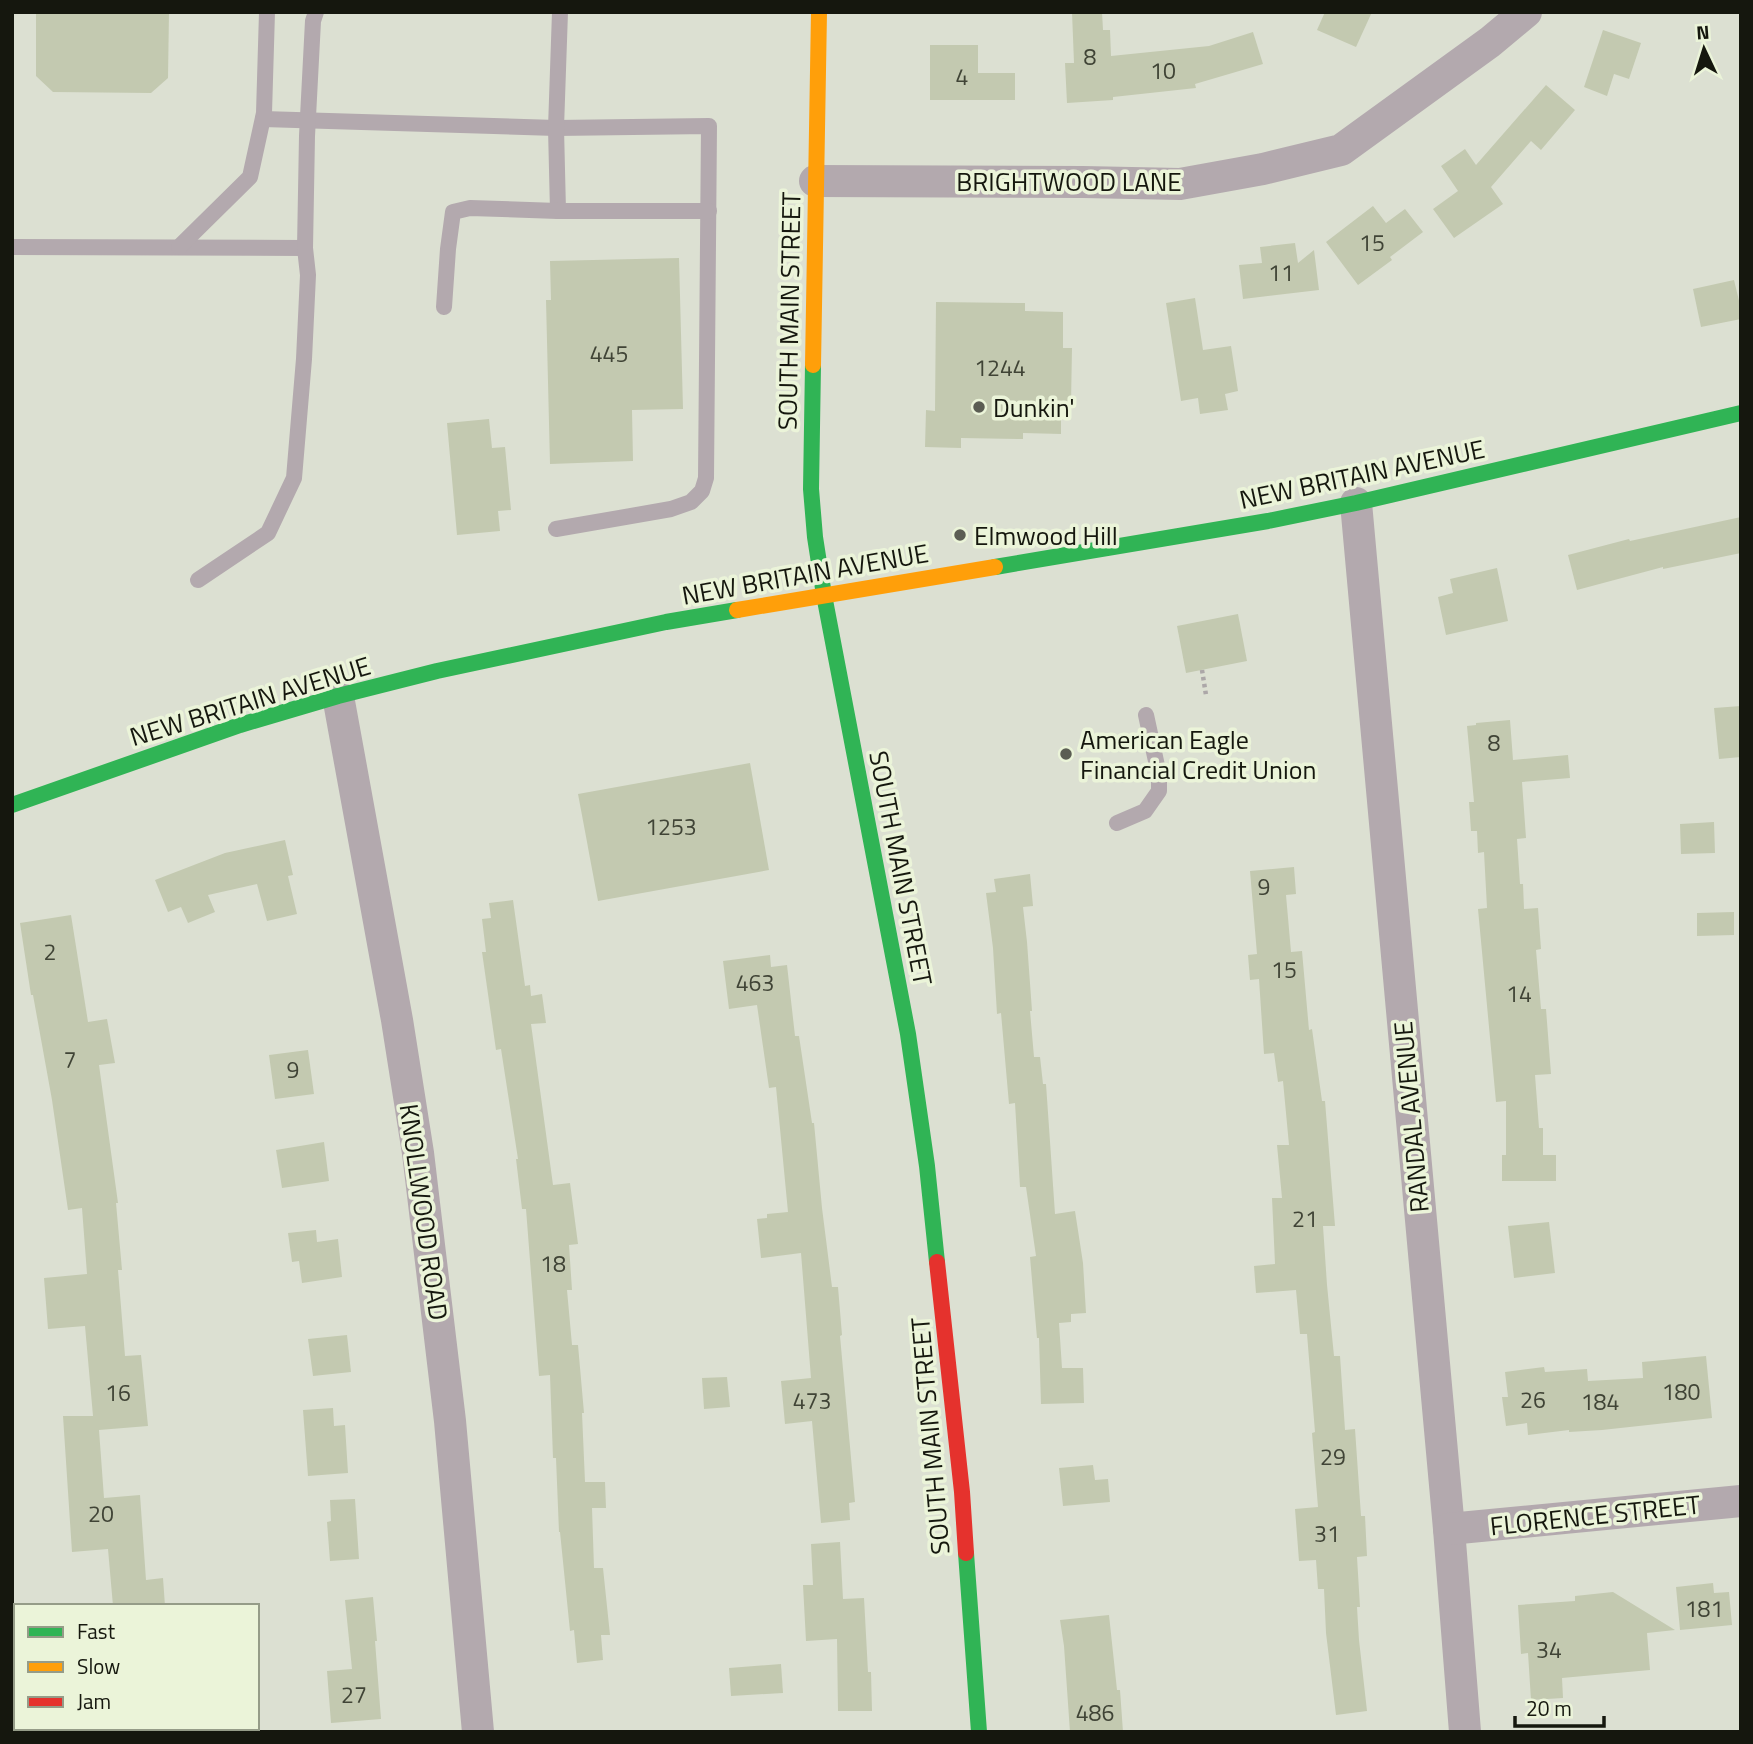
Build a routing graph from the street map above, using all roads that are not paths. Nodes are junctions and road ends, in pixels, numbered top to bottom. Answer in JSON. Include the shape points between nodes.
{"nodes":[{"id":1,"x":267,"y":12,"type":"edge"},
{"id":2,"x":316,"y":12,"type":"edge"},
{"id":3,"x":559,"y":12,"type":"edge"},
{"id":4,"x":819,"y":12,"type":"edge"},
{"id":5,"x":1526,"y":12,"type":"edge"},
{"id":6,"x":263,"y":119,"type":"junction"},
{"id":7,"x":308,"y":121,"type":"junction"},
{"id":8,"x":556,"y":128,"type":"junction"},
{"id":9,"x":815,"y":181,"type":"junction"},
{"id":10,"x":558,"y":211,"type":"junction"},
{"id":11,"x":709,"y":211,"type":"junction"},
{"id":12,"x":12,"y":247,"type":"edge"},
{"id":13,"x":179,"y":247,"type":"junction"},
{"id":14,"x":305,"y":247,"type":"junction"},
{"id":15,"x":444,"y":307,"type":"dead end"},
{"id":16,"x":1741,"y":413,"type":"edge"},
{"id":17,"x":1356,"y":503,"type":"junction"},
{"id":18,"x":556,"y":529,"type":"dead end"},
{"id":19,"x":198,"y":580,"type":"dead end"},
{"id":20,"x":824,"y":595,"type":"junction"},
{"id":21,"x":338,"y":696,"type":"junction"},
{"id":22,"x":1146,"y":715,"type":"dead end"},
{"id":23,"x":12,"y":805,"type":"edge"},
{"id":24,"x":1117,"y":822,"type":"dead end"},
{"id":25,"x":1741,"y":1501,"type":"edge"},
{"id":26,"x":1449,"y":1529,"type":"junction"},
{"id":27,"x":478,"y":1732,"type":"edge"},
{"id":28,"x":979,"y":1732,"type":"edge"},
{"id":29,"x":1465,"y":1732,"type":"edge"}],
"edges":[{"from":1,"to":6,"type":"lane"},
{"from":2,"to":7,"type":"lane"},
{"from":3,"to":8,"type":"lane"},
{"from":4,"to":9,"type":"main road","name":"SOUTH MAIN STREET"},
{"from":5,"to":9,"type":"street","name":"BRIGHTWOOD LANE","via":[[1341,150],[1263,169],[1180,184]]},
{"from":6,"to":7,"type":"lane"},
{"from":6,"to":13,"type":"lane","via":[[250,177]]},
{"from":7,"to":8,"type":"lane"},
{"from":7,"to":14,"type":"lane"},
{"from":8,"to":10,"type":"lane"},
{"from":8,"to":11,"type":"lane","via":[[709,126]]},
{"from":9,"to":20,"type":"main road","name":"SOUTH MAIN STREET","via":[[811,489]]},
{"from":10,"to":11,"type":"lane"},
{"from":10,"to":15,"type":"lane","via":[[470,208],[453,212]]},
{"from":11,"to":18,"type":"lane","via":[[706,478],[702,491],[691,502],[671,509]]},
{"from":12,"to":13,"type":"lane"},
{"from":13,"to":14,"type":"lane"},
{"from":14,"to":19,"type":"lane","via":[[304,359],[294,478],[268,533]]},
{"from":16,"to":17,"type":"main road","name":"NEW BRITAIN AVENUE"},
{"from":17,"to":20,"type":"main road","name":"NEW BRITAIN AVENUE","via":[[1176,538]]},
{"from":17,"to":26,"type":"street","name":"RANDAL AVENUE"},
{"from":20,"to":21,"type":"main road","name":"NEW BRITAIN AVENUE","via":[[666,622]]},
{"from":20,"to":28,"type":"main road","name":"SOUTH MAIN STREET","via":[[908,1034],[927,1167],[960,1478]]},
{"from":21,"to":23,"type":"main road","name":"NEW BRITAIN AVENUE","via":[[240,725]]},
{"from":21,"to":27,"type":"street","name":"KNOLLWOOD ROAD","via":[[418,1153],[450,1421]]},
{"from":22,"to":24,"type":"lane","via":[[1159,791],[1145,811]]},
{"from":25,"to":26,"type":"street","name":"FLORENCE STREET"},
{"from":26,"to":29,"type":"street","name":"RANDAL AVENUE"}]}
